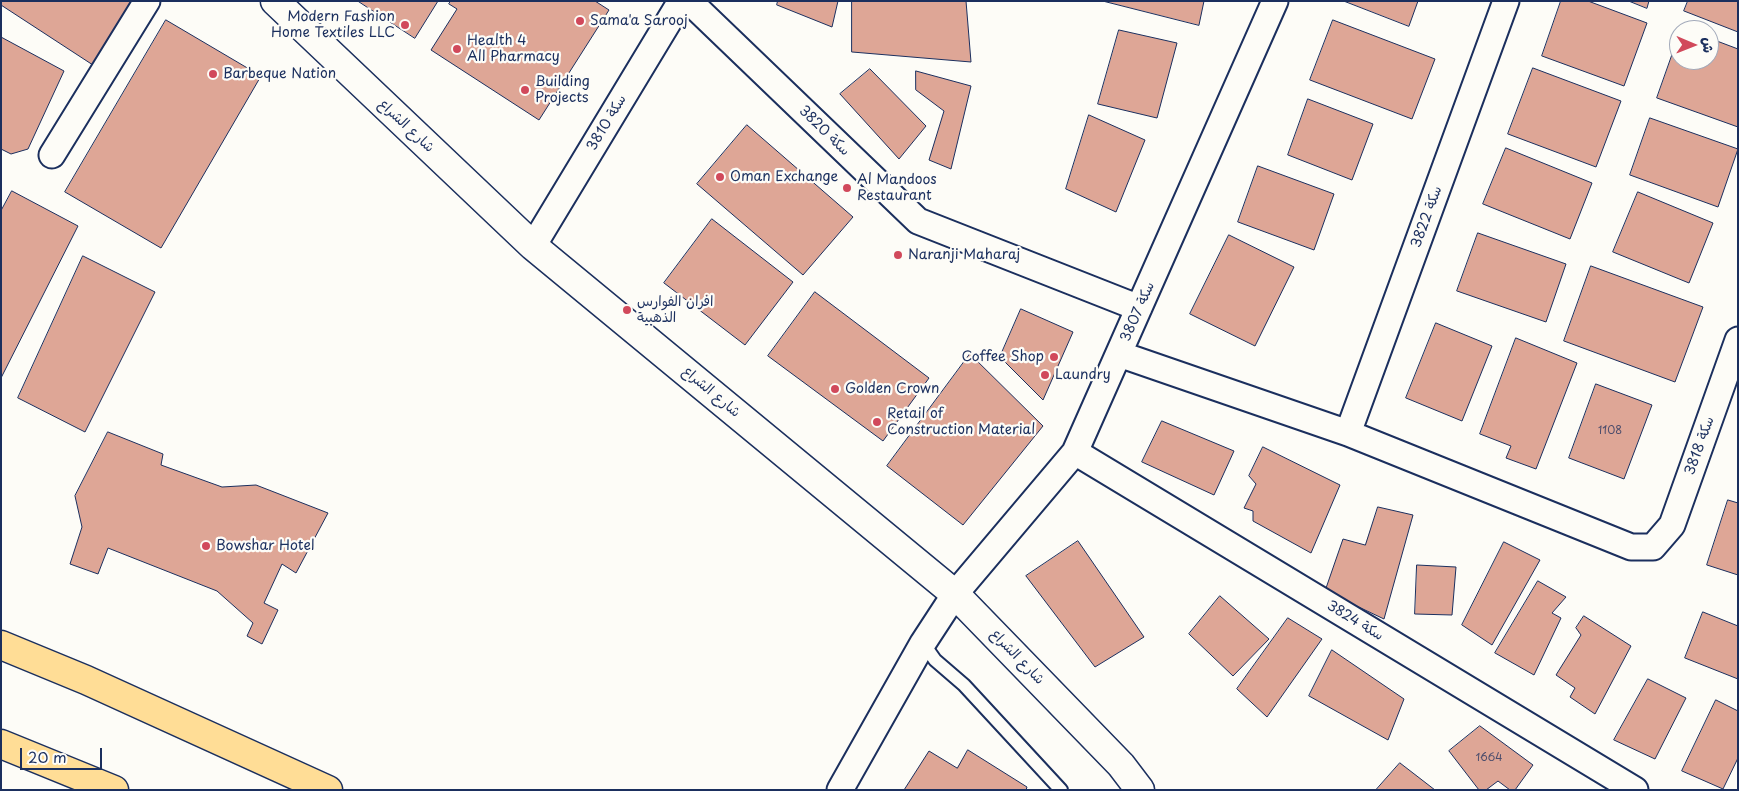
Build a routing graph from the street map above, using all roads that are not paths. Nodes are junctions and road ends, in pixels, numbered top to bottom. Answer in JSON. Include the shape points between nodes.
{"nodes":[{"id":1,"x":148,"y":1,"type":"edge"},
{"id":2,"x":274,"y":1,"type":"edge"},
{"id":3,"x":681,"y":1,"type":"edge"},
{"id":4,"x":689,"y":1,"type":"edge"},
{"id":5,"x":1275,"y":1,"type":"edge"},
{"id":6,"x":1506,"y":1,"type":"edge"},
{"id":7,"x":52,"y":155,"type":"dead end"},
{"id":8,"x":533,"y":246,"type":"junction"},
{"id":9,"x":1139,"y":308,"type":"junction"},
{"id":10,"x":1738,"y":340,"type":"edge"},
{"id":11,"x":1119,"y":354,"type":"junction"},
{"id":12,"x":1348,"y":433,"type":"junction"},
{"id":13,"x":1075,"y":452,"type":"junction"},
{"id":14,"x":956,"y":594,"type":"junction"},
{"id":15,"x":923,"y":643,"type":"junction"},
{"id":16,"x":1,"y":645,"type":"edge"},
{"id":17,"x":1,"y":744,"type":"edge"},
{"id":18,"x":114,"y":790,"type":"edge"},
{"id":19,"x":328,"y":790,"type":"edge"},
{"id":20,"x":840,"y":790,"type":"edge"},
{"id":21,"x":1061,"y":790,"type":"edge"},
{"id":22,"x":1140,"y":790,"type":"edge"},
{"id":23,"x":1635,"y":790,"type":"edge"}],
"edges":[{"from":1,"to":7,"type":"street"},
{"from":2,"to":8,"type":"street","name":"شارع الشراع"},
{"from":3,"to":8,"type":"street","name":"سكة 3810"},
{"from":4,"to":9,"type":"street","name":"سكة 3820","via":[[918,221]]},
{"from":5,"to":9,"type":"street","name":"سكة 3807"},
{"from":6,"to":12,"type":"street","name":"سكة 3822"},
{"from":8,"to":14,"type":"street","name":"شارع الشراع"},
{"from":9,"to":11,"type":"street","name":"سكة 3807"},
{"from":10,"to":12,"type":"street","name":"سكة 3818","via":[[1672,525],[1653,547],[1630,547]]},
{"from":11,"to":12,"type":"street"},
{"from":11,"to":13,"type":"street","name":"سكة 3807"},
{"from":13,"to":14,"type":"street","name":"سكة 3807"},
{"from":13,"to":23,"type":"street","name":"سكة 3824"},
{"from":14,"to":15,"type":"street","name":"سكة 3807"},
{"from":14,"to":22,"type":"street","name":"شارع الشراع","via":[[1121,765]]},
{"from":15,"to":20,"type":"street","name":"سكة 3807"},
{"from":15,"to":21,"type":"lane","via":[[935,660],[964,685]]},
{"from":16,"to":19,"type":"highway"},
{"from":17,"to":18,"type":"highway"}]}
